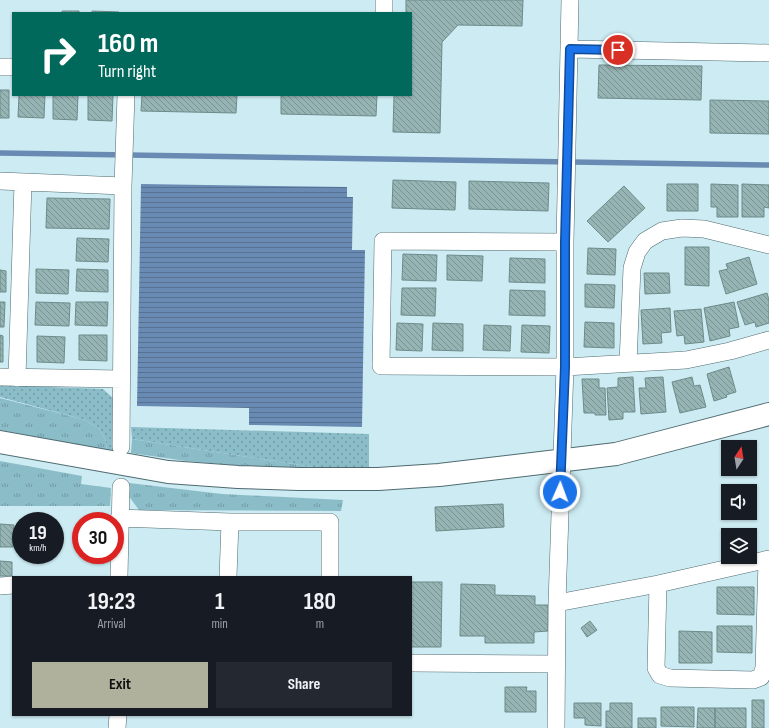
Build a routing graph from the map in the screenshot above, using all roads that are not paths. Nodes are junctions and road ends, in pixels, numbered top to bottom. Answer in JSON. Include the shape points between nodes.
{"nodes":[{"id":1,"x":384,"y":0,"type":"edge"},
{"id":2,"x":570,"y":0,"type":"edge"},
{"id":3,"x":384,"y":12,"type":"edge"},
{"id":4,"x":570,"y":49,"type":"junction"},
{"id":5,"x":769,"y":53,"type":"edge"},
{"id":6,"x":0,"y":66,"type":"edge"},
{"id":7,"x":12,"y":67,"type":"edge"},
{"id":8,"x":126,"y":96,"type":"edge"},
{"id":9,"x":0,"y":181,"type":"edge"},
{"id":10,"x":23,"y":182,"type":"junction"},
{"id":11,"x":123,"y":186,"type":"junction"},
{"id":12,"x":565,"y":242,"type":"junction"},
{"id":13,"x":769,"y":245,"type":"edge"},
{"id":14,"x":769,"y":340,"type":"edge"},
{"id":15,"x":628,"y":363,"type":"junction"},
{"id":16,"x":565,"y":367,"type":"junction"},
{"id":17,"x":0,"y":377,"type":"edge"},
{"id":18,"x":17,"y":378,"type":"junction"},
{"id":19,"x":121,"y":379,"type":"junction"},
{"id":20,"x":769,"y":414,"type":"edge"},
{"id":21,"x":0,"y":442,"type":"edge"},
{"id":22,"x":121,"y":447,"type":"dead end"},
{"id":23,"x":561,"y":461,"type":"junction"},
{"id":24,"x":121,"y":487,"type":"dead end"},
{"id":25,"x":119,"y":512,"type":"edge"},
{"id":26,"x":124,"y":518,"type":"edge"},
{"id":27,"x":230,"y":522,"type":"junction"},
{"id":28,"x":768,"y":559,"type":"edge"},
{"id":29,"x":119,"y":564,"type":"edge"},
{"id":30,"x":119,"y":576,"type":"edge"},
{"id":31,"x":228,"y":576,"type":"edge"},
{"id":32,"x":330,"y":576,"type":"edge"},
{"id":33,"x":658,"y":584,"type":"junction"},
{"id":34,"x":12,"y":585,"type":"edge"},
{"id":35,"x":0,"y":586,"type":"edge"},
{"id":36,"x":557,"y":603,"type":"junction"},
{"id":37,"x":412,"y":663,"type":"edge"},
{"id":38,"x":556,"y":664,"type":"junction"},
{"id":39,"x":118,"y":716,"type":"edge"},
{"id":40,"x":117,"y":728,"type":"edge"},
{"id":41,"x":556,"y":728,"type":"edge"}],
"edges":[{"from":1,"to":3,"type":"street"},
{"from":2,"to":4,"type":"street"},
{"from":4,"to":5,"type":"street"},
{"from":4,"to":12,"type":"street"},
{"from":6,"to":7,"type":"street"},
{"from":8,"to":11,"type":"street"},
{"from":9,"to":10,"type":"street"},
{"from":10,"to":11,"type":"street"},
{"from":10,"to":18,"type":"street"},
{"from":11,"to":19,"type":"street"},
{"from":12,"to":16,"type":"street"},
{"from":12,"to":16,"type":"street","via":[[383,241],[381,366]]},
{"from":13,"to":15,"type":"street","via":[[704,229],[682,228],[662,231],[645,241],[637,252],[632,268]]},
{"from":14,"to":15,"type":"street","via":[[686,360]]},
{"from":15,"to":16,"type":"street"},
{"from":16,"to":23,"type":"street"},
{"from":17,"to":18,"type":"street"},
{"from":18,"to":19,"type":"street"},
{"from":19,"to":22,"type":"street"},
{"from":20,"to":23,"type":"street","via":[[616,454]]},
{"from":21,"to":23,"type":"street","via":[[168,472],[246,478],[378,479]]},
{"from":23,"to":36,"type":"street"},
{"from":24,"to":25,"type":"street"},
{"from":26,"to":27,"type":"street"},
{"from":27,"to":31,"type":"street"},
{"from":27,"to":32,"type":"street","via":[[330,522]]},
{"from":28,"to":33,"type":"street"},
{"from":28,"to":33,"type":"street","via":[[764,668],[761,677],[753,680],[670,678],[660,675],[656,668]]},
{"from":29,"to":30,"type":"street"},
{"from":33,"to":36,"type":"street"},
{"from":34,"to":35,"type":"street"},
{"from":36,"to":38,"type":"street"},
{"from":37,"to":38,"type":"street"},
{"from":38,"to":41,"type":"street"},
{"from":39,"to":40,"type":"street"}]}
